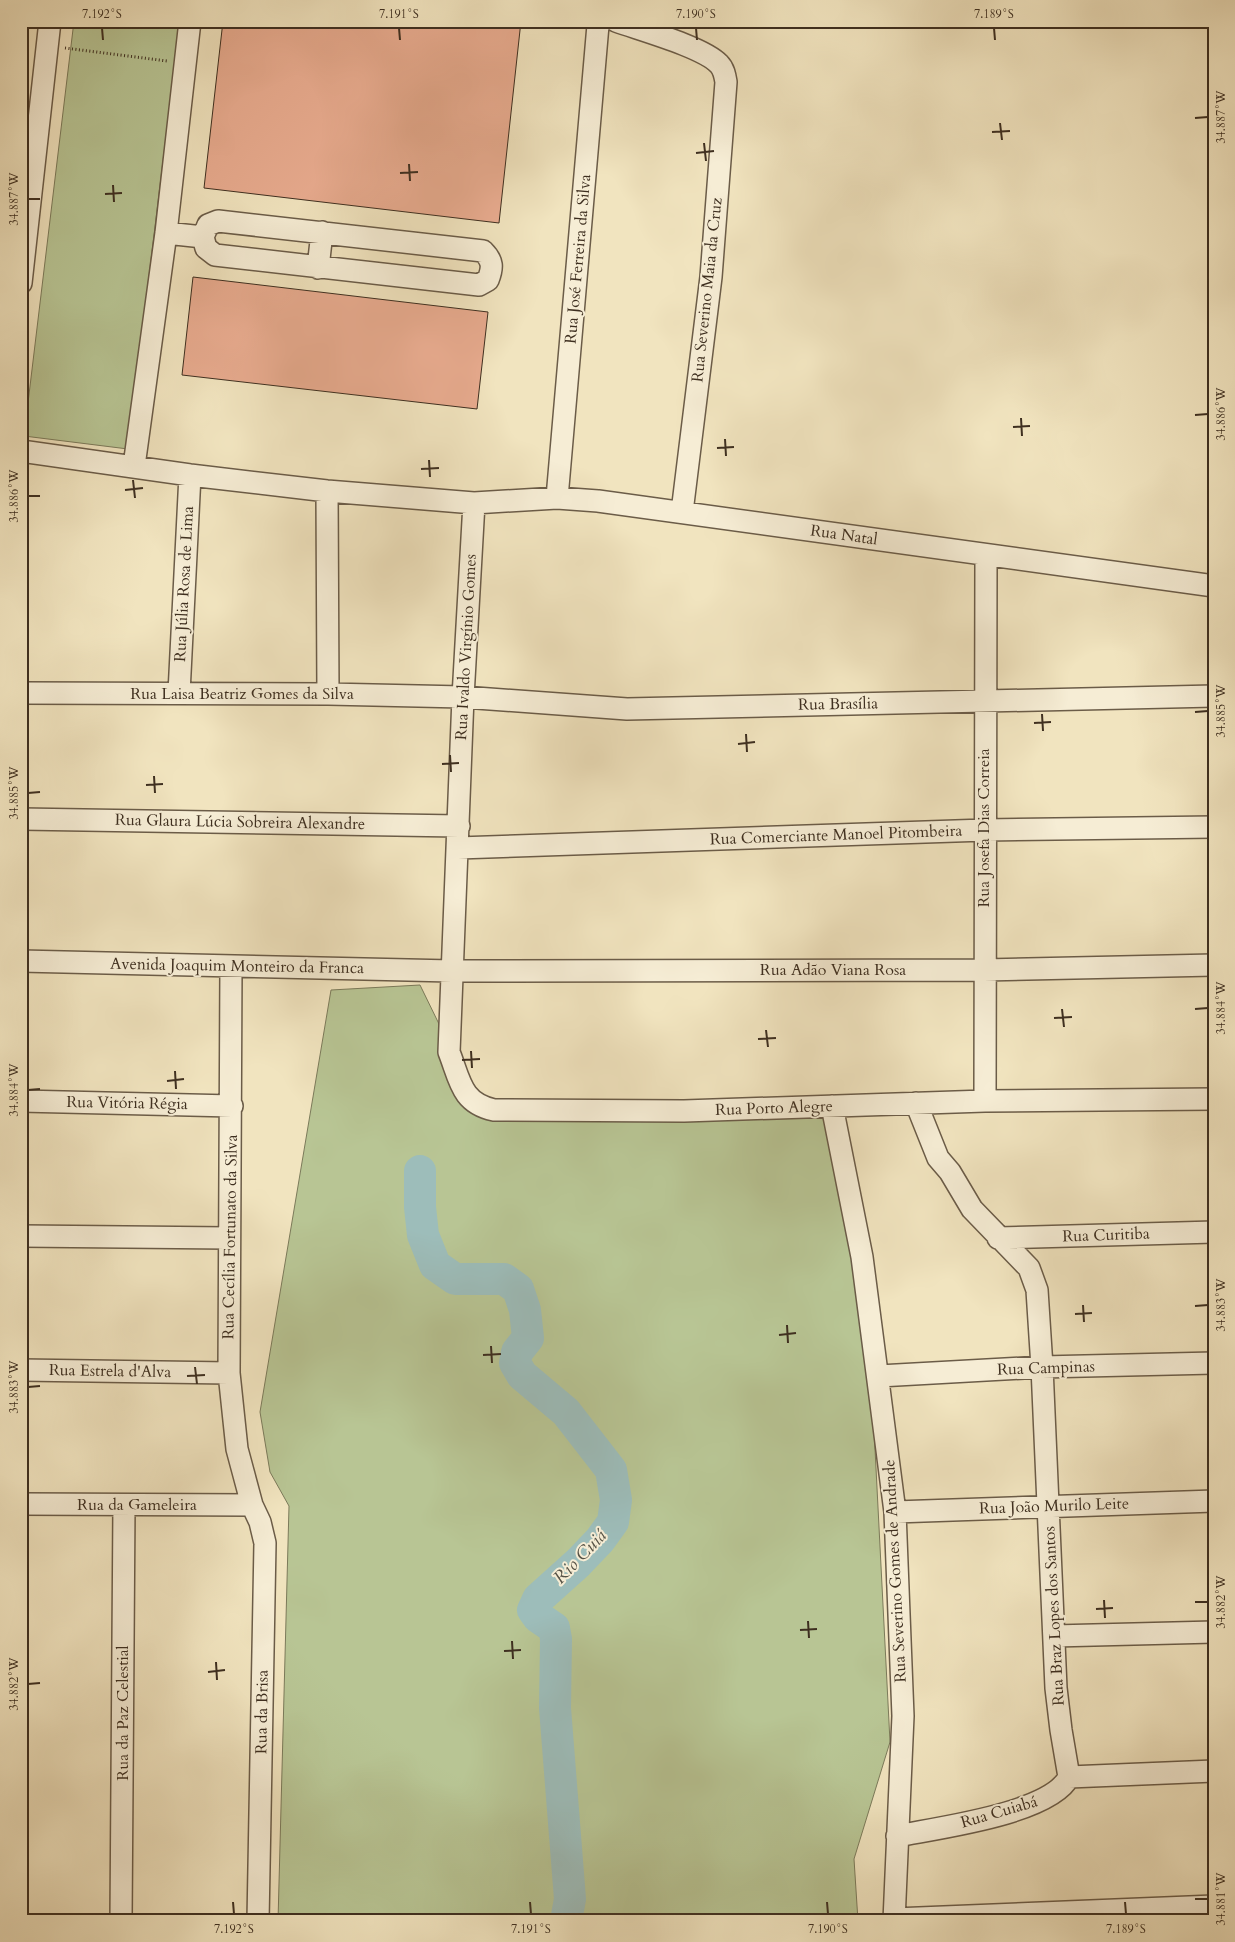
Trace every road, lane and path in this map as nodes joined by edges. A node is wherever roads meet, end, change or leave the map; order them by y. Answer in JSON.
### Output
{"nodes":[{"id":1,"x":50,"y":21,"type":"edge"},
{"id":2,"x":190,"y":21,"type":"edge"},
{"id":3,"x":602,"y":21,"type":"edge"},
{"id":4,"x":616,"y":21,"type":"edge"},
{"id":5,"x":47,"y":46,"type":"junction"},
{"id":6,"x":185,"y":63,"type":"junction"},
{"id":7,"x":25,"y":212,"type":"edge"},
{"id":8,"x":322,"y":232,"type":"junction"},
{"id":9,"x":166,"y":233,"type":"junction"},
{"id":10,"x":203,"y":237,"type":"junction"},
{"id":11,"x":318,"y":268,"type":"junction"},
{"id":12,"x":21,"y":283,"type":"edge"},
{"id":13,"x":21,"y":451,"type":"edge"},
{"id":14,"x":134,"y":466,"type":"junction"},
{"id":15,"x":190,"y":475,"type":"junction"},
{"id":16,"x":327,"y":491,"type":"junction"},
{"id":17,"x":556,"y":498,"type":"junction"},
{"id":18,"x":474,"y":503,"type":"junction"},
{"id":19,"x":682,"y":512,"type":"junction"},
{"id":20,"x":986,"y":555,"type":"junction"},
{"id":21,"x":1214,"y":586,"type":"edge"},
{"id":22,"x":21,"y":693,"type":"edge"},
{"id":23,"x":179,"y":693,"type":"junction"},
{"id":24,"x":328,"y":694,"type":"junction"},
{"id":25,"x":1214,"y":696,"type":"edge"},
{"id":26,"x":462,"y":697,"type":"junction"},
{"id":27,"x":984,"y":700,"type":"junction"},
{"id":28,"x":21,"y":819,"type":"edge"},
{"id":29,"x":459,"y":826,"type":"junction"},
{"id":30,"x":1214,"y":827,"type":"edge"},
{"id":31,"x":985,"y":830,"type":"junction"},
{"id":32,"x":458,"y":848,"type":"junction"},
{"id":33,"x":21,"y":961,"type":"edge"},
{"id":34,"x":1214,"y":965,"type":"edge"},
{"id":35,"x":231,"y":966,"type":"junction"},
{"id":36,"x":984,"y":970,"type":"junction"},
{"id":37,"x":452,"y":971,"type":"junction"},
{"id":38,"x":1214,"y":1099,"type":"edge"},
{"id":39,"x":21,"y":1101,"type":"edge"},
{"id":40,"x":985,"y":1101,"type":"junction"},
{"id":41,"x":916,"y":1103,"type":"junction"},
{"id":42,"x":232,"y":1106,"type":"junction"},
{"id":43,"x":832,"y":1106,"type":"junction"},
{"id":44,"x":1214,"y":1232,"type":"edge"},
{"id":45,"x":21,"y":1236,"type":"edge"},
{"id":46,"x":229,"y":1238,"type":"junction"},
{"id":47,"x":998,"y":1238,"type":"junction"},
{"id":48,"x":1214,"y":1363,"type":"edge"},
{"id":49,"x":1042,"y":1367,"type":"junction"},
{"id":50,"x":21,"y":1370,"type":"edge"},
{"id":51,"x":229,"y":1373,"type":"junction"},
{"id":52,"x":879,"y":1376,"type":"junction"},
{"id":53,"x":1214,"y":1501,"type":"edge"},
{"id":54,"x":21,"y":1504,"type":"edge"},
{"id":55,"x":124,"y":1505,"type":"junction"},
{"id":56,"x":252,"y":1505,"type":"junction"},
{"id":57,"x":1048,"y":1506,"type":"junction"},
{"id":58,"x":895,"y":1512,"type":"junction"},
{"id":59,"x":1214,"y":1632,"type":"edge"},
{"id":60,"x":1054,"y":1636,"type":"junction"},
{"id":61,"x":1214,"y":1771,"type":"edge"},
{"id":62,"x":1069,"y":1777,"type":"junction"},
{"id":63,"x":897,"y":1836,"type":"junction"},
{"id":64,"x":1214,"y":1906,"type":"edge"},
{"id":65,"x":894,"y":1920,"type":"edge"},
{"id":66,"x":121,"y":1921,"type":"edge"},
{"id":67,"x":258,"y":1921,"type":"edge"}],
"edges":[{"from":1,"to":5,"type":"street"},
{"from":2,"to":6,"type":"street"},
{"from":3,"to":17,"type":"street","name":"Rua José Ferreira da Silva"},
{"from":4,"to":19,"type":"street","name":"Rua Severino Maia da Cruz"},
{"from":5,"to":6,"type":"path"},
{"from":5,"to":7,"type":"street"},
{"from":6,"to":9,"type":"street"},
{"from":7,"to":12,"type":"street"},
{"from":8,"to":10,"type":"street"},
{"from":8,"to":11,"type":"street"},
{"from":8,"to":11,"type":"street"},
{"from":9,"to":10,"type":"street"},
{"from":9,"to":14,"type":"street"},
{"from":10,"to":11,"type":"street"},
{"from":13,"to":14,"type":"street","name":"Rua Natal"},
{"from":14,"to":15,"type":"street","name":"Rua Natal"},
{"from":15,"to":16,"type":"street","name":"Rua Natal"},
{"from":15,"to":23,"type":"street","name":"Rua Júlia Rosa de Lima"},
{"from":16,"to":18,"type":"street","name":"Rua Natal"},
{"from":16,"to":24,"type":"street"},
{"from":17,"to":18,"type":"street","name":"Rua Natal"},
{"from":17,"to":19,"type":"street","name":"Rua Natal"},
{"from":18,"to":26,"type":"street","name":"Rua Ivaldo Virgínio Gomes"},
{"from":19,"to":20,"type":"street","name":"Rua Natal"},
{"from":20,"to":21,"type":"street","name":"Rua Natal"},
{"from":20,"to":27,"type":"street","name":"Rua Josefa Dias Correia"},
{"from":22,"to":23,"type":"street","name":"Rua Laisa Beatriz Gomes da Silva"},
{"from":23,"to":24,"type":"street","name":"Rua Laisa Beatriz Gomes da Silva"},
{"from":24,"to":26,"type":"street","name":"Rua Laisa Beatriz Gomes da Silva"},
{"from":25,"to":27,"type":"street","name":"Rua Brasília"},
{"from":26,"to":27,"type":"street","name":"Rua Brasília"},
{"from":26,"to":29,"type":"street","name":"Rua Ivaldo Virgínio Gomes"},
{"from":27,"to":31,"type":"street","name":"Rua Josefa Dias Correia"},
{"from":28,"to":29,"type":"street","name":"Rua Glaura Lúcia Sobreira Alexandre"},
{"from":29,"to":32,"type":"street","name":"Rua Ivaldo Virgínio Gomes"},
{"from":30,"to":31,"type":"street","name":"Rua Comerciante Manoel Pitombeira"},
{"from":31,"to":32,"type":"street","name":"Rua Comerciante Manoel Pitombeira"},
{"from":31,"to":36,"type":"street","name":"Rua Josefa Dias Correia"},
{"from":32,"to":37,"type":"street","name":"Rua Ivaldo Virgínio Gomes"},
{"from":33,"to":35,"type":"street","name":"Avenida Joaquim Monteiro da Franca"},
{"from":34,"to":36,"type":"street","name":"Rua Adão Viana Rosa"},
{"from":35,"to":37,"type":"street","name":"Avenida Joaquim Monteiro da Franca"},
{"from":35,"to":42,"type":"street","name":"Rua Cecília Fortunato da Silva"},
{"from":36,"to":37,"type":"street","name":"Rua Adão Viana Rosa"},
{"from":36,"to":40,"type":"street","name":"Rua Josefa Dias Correia"},
{"from":37,"to":43,"type":"street","name":"Rua Porto Alegre"},
{"from":38,"to":40,"type":"street","name":"Rua Porto Alegre"},
{"from":39,"to":42,"type":"street","name":"Rua Vitória Régia"},
{"from":40,"to":41,"type":"street","name":"Rua Porto Alegre"},
{"from":41,"to":43,"type":"street","name":"Rua Porto Alegre"},
{"from":41,"to":47,"type":"street","name":"Rua Braz Lopes dos Santos"},
{"from":42,"to":46,"type":"street","name":"Rua Cecília Fortunato da Silva"},
{"from":43,"to":52,"type":"street","name":"Rua Severino Gomes de Andrade"},
{"from":44,"to":47,"type":"street","name":"Rua Curitiba"},
{"from":45,"to":46,"type":"street"},
{"from":46,"to":51,"type":"street","name":"Rua Cecília Fortunato da Silva"},
{"from":47,"to":49,"type":"street","name":"Rua Braz Lopes dos Santos"},
{"from":48,"to":49,"type":"street","name":"Rua Campinas"},
{"from":49,"to":52,"type":"street","name":"Rua Campinas"},
{"from":49,"to":57,"type":"street","name":"Rua Braz Lopes dos Santos"},
{"from":50,"to":51,"type":"street","name":"Rua Estrela d'Alva"},
{"from":51,"to":56,"type":"street","name":"Rua Cecília Fortunato da Silva"},
{"from":52,"to":58,"type":"street","name":"Rua Severino Gomes de Andrade"},
{"from":53,"to":57,"type":"street","name":"Rua João Murilo Leite"},
{"from":54,"to":55,"type":"street","name":"Rua da Gameleira"},
{"from":55,"to":56,"type":"street","name":"Rua da Gameleira"},
{"from":55,"to":66,"type":"street","name":"Rua da Paz Celestial"},
{"from":56,"to":67,"type":"street","name":"Rua da Brisa"},
{"from":57,"to":58,"type":"street","name":"Rua João Murilo Leite"},
{"from":57,"to":60,"type":"street","name":"Rua Braz Lopes dos Santos"},
{"from":58,"to":63,"type":"street","name":"Rua Severino Gomes de Andrade"},
{"from":59,"to":60,"type":"street"},
{"from":60,"to":62,"type":"street","name":"Rua Braz Lopes dos Santos"},
{"from":61,"to":62,"type":"street"},
{"from":62,"to":63,"type":"street","name":"Rua Cuiabá"},
{"from":63,"to":65,"type":"street","name":"Rua Severino Gomes de Andrade"},
{"from":64,"to":65,"type":"street"}]}
